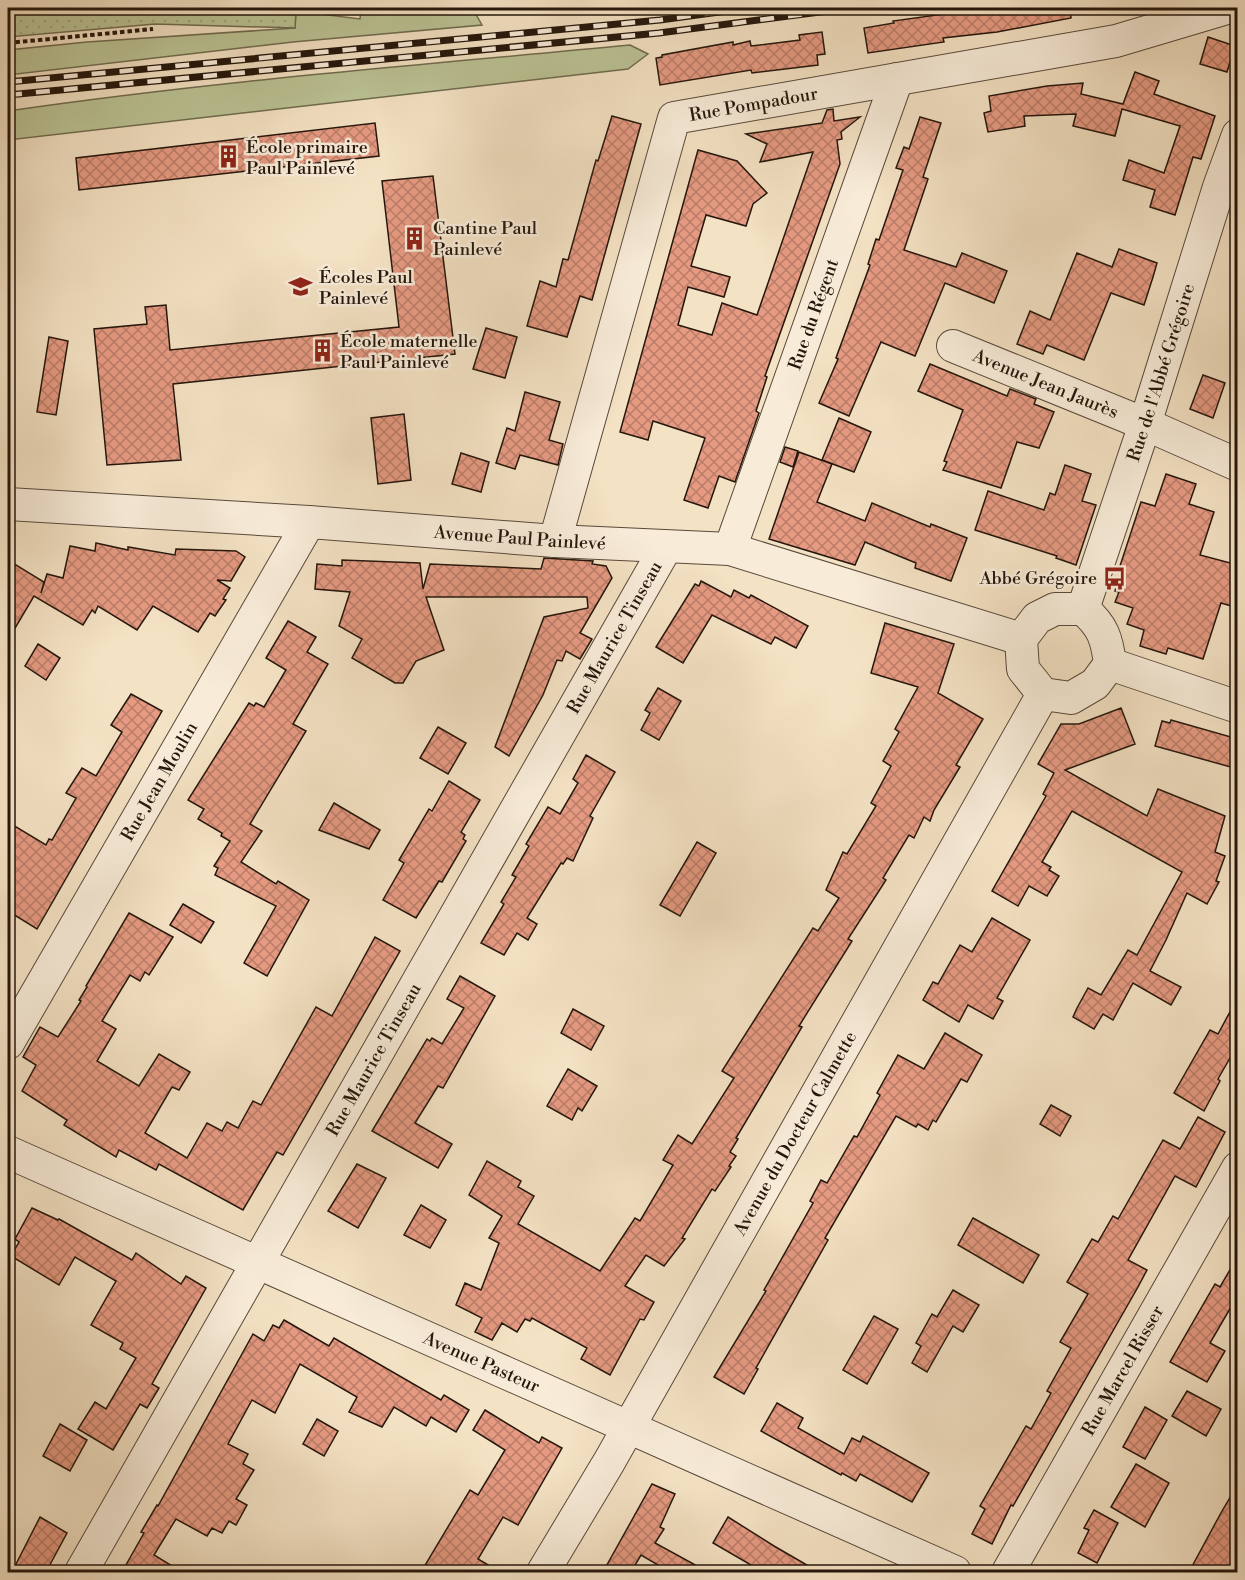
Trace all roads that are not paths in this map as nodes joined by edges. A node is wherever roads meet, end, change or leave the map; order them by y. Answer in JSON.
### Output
{"nodes":[{"id":1,"x":1227,"y":8,"type":"edge"},
{"id":2,"x":897,"y":79,"type":"junction"},
{"id":3,"x":1238,"y":135,"type":"edge"},
{"id":4,"x":953,"y":346,"type":"dead end"},
{"id":5,"x":1145,"y":424,"type":"junction"},
{"id":6,"x":1238,"y":465,"type":"edge"},
{"id":7,"x":8,"y":504,"type":"edge"},
{"id":8,"x":309,"y":522,"type":"junction"},
{"id":9,"x":555,"y":541,"type":"junction"},
{"id":10,"x":666,"y":548,"type":"junction"},
{"id":11,"x":730,"y":549,"type":"junction"},
{"id":12,"x":1083,"y":609,"type":"junction"},
{"id":13,"x":1021,"y":639,"type":"junction"},
{"id":14,"x":1110,"y":664,"type":"junction"},
{"id":15,"x":1043,"y":694,"type":"junction"},
{"id":16,"x":1238,"y":707,"type":"edge"},
{"id":17,"x":8,"y":1043,"type":"edge"},
{"id":18,"x":8,"y":1152,"type":"edge"},
{"id":19,"x":1238,"y":1168,"type":"edge"},
{"id":20,"x":256,"y":1264,"type":"junction"},
{"id":21,"x":629,"y":1426,"type":"junction"},
{"id":22,"x":81,"y":1572,"type":"edge"},
{"id":23,"x":543,"y":1572,"type":"edge"},
{"id":24,"x":955,"y":1572,"type":"edge"},
{"id":25,"x":1008,"y":1572,"type":"edge"}],
"edges":[{"from":1,"to":2,"type":"street","name":"Rue Pompadour"},
{"from":2,"to":9,"type":"street","name":"Rue Pompadour"},
{"from":2,"to":11,"type":"street","name":"Rue du Régent"},
{"from":3,"to":5,"type":"street","name":"Rue de l'Abbé Grégoire"},
{"from":4,"to":5,"type":"street","name":"Avenue Jean Jaurès"},
{"from":5,"to":6,"type":"street","name":"Avenue Jean Jaurès"},
{"from":5,"to":12,"type":"street","name":"Rue de l'Abbé Grégoire"},
{"from":7,"to":8,"type":"street","name":"Avenue Paul Painlevé"},
{"from":8,"to":9,"type":"street","name":"Avenue Paul Painlevé"},
{"from":8,"to":17,"type":"street","name":"Rue Jean Moulin"},
{"from":9,"to":10,"type":"street","name":"Avenue Paul Painlevé"},
{"from":10,"to":11,"type":"street","name":"Avenue Paul Painlevé"},
{"from":10,"to":20,"type":"street","name":"Rue Maurice Tinseau"},
{"from":11,"to":13,"type":"street","name":"Avenue Paul Painlevé"},
{"from":12,"to":13,"type":"street"},
{"from":12,"to":14,"type":"street"},
{"from":13,"to":15,"type":"street"},
{"from":14,"to":15,"type":"street"},
{"from":14,"to":16,"type":"street"},
{"from":15,"to":21,"type":"street","name":"Avenue du Docteur Calmette"},
{"from":18,"to":20,"type":"street","name":"Avenue Pasteur"},
{"from":19,"to":25,"type":"street","name":"Rue Marcel Risser"},
{"from":20,"to":21,"type":"street","name":"Avenue Pasteur"},
{"from":20,"to":22,"type":"street","name":"Rue Maurice Tinseau"},
{"from":21,"to":23,"type":"street","name":"Avenue du Docteur Calmette"},
{"from":21,"to":24,"type":"street","name":"Avenue Pasteur"}]}
